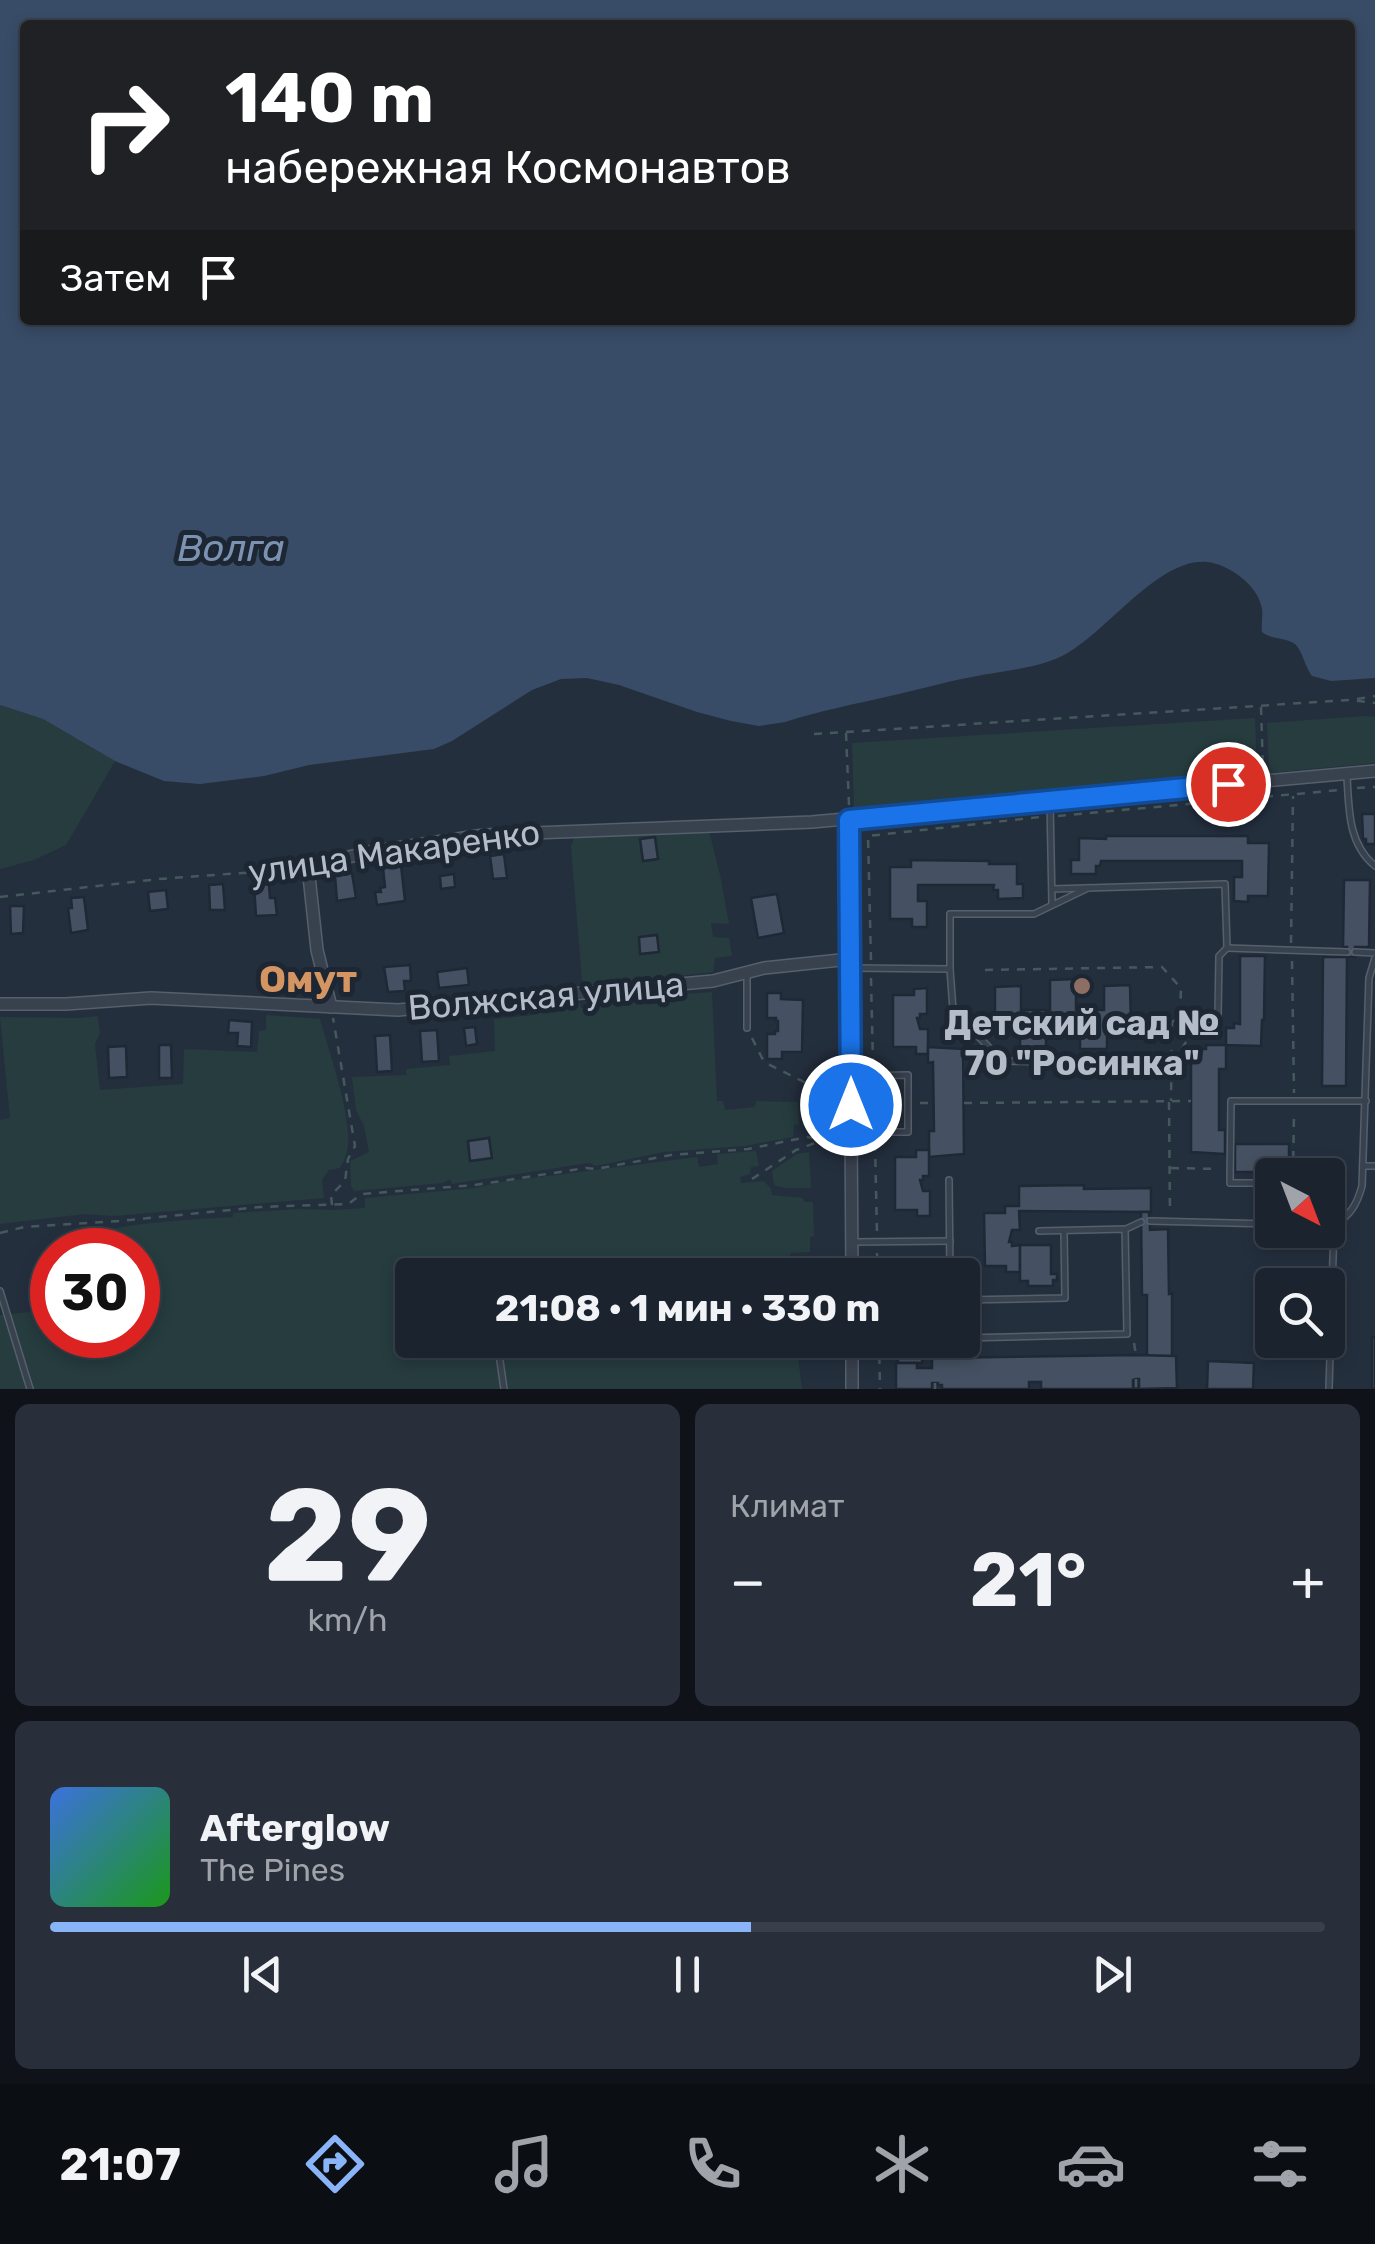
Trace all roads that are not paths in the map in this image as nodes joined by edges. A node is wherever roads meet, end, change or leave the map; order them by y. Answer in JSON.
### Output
{"nodes":[{"id":1,"x":1375,"y":771,"type":"edge"},
{"id":2,"x":1347,"y":774,"type":"junction"},
{"id":3,"x":1050,"y":802,"type":"junction"},
{"id":4,"x":849,"y":820,"type":"junction"},
{"id":5,"x":1375,"y":866,"type":"edge"},
{"id":6,"x":1088,"y":888,"type":"junction"},
{"id":7,"x":1052,"y":889,"type":"junction"},
{"id":8,"x":1052,"y":905,"type":"junction"},
{"id":9,"x":1226,"y":948,"type":"junction"},
{"id":10,"x":1347,"y":952,"type":"dead end"},
{"id":11,"x":1356,"y":952,"type":"dead end"},
{"id":12,"x":1375,"y":956,"type":"edge"},
{"id":13,"x":850,"y":964,"type":"junction"},
{"id":14,"x":950,"y":969,"type":"junction"},
{"id":15,"x":747,"y":972,"type":"junction"},
{"id":16,"x":0,"y":1004,"type":"edge"},
{"id":17,"x":331,"y":1006,"type":"junction"},
{"id":18,"x":1218,"y":1015,"type":"road end"},
{"id":19,"x":747,"y":1028,"type":"road end"},
{"id":20,"x":1053,"y":1062,"type":"dead end"},
{"id":21,"x":851,"y":1076,"type":"junction"},
{"id":22,"x":1366,"y":1101,"type":"junction"},
{"id":23,"x":851,"y":1132,"type":"junction"},
{"id":24,"x":1363,"y":1166,"type":"junction"},
{"id":25,"x":1375,"y":1166,"type":"edge"},
{"id":26,"x":950,"y":1180,"type":"dead end"},
{"id":27,"x":1255,"y":1183,"type":"edge"},
{"id":28,"x":1345,"y":1218,"type":"edge"},
{"id":29,"x":1141,"y":1222,"type":"dead end"},
{"id":30,"x":1150,"y":1222,"type":"dead end"},
{"id":31,"x":1255,"y":1224,"type":"edge"},
{"id":32,"x":1125,"y":1229,"type":"junction"},
{"id":33,"x":1038,"y":1231,"type":"dead end"},
{"id":34,"x":1064,"y":1231,"type":"junction"},
{"id":35,"x":950,"y":1240,"type":"junction"},
{"id":36,"x":851,"y":1242,"type":"junction"},
{"id":37,"x":1331,"y":1248,"type":"edge"},
{"id":38,"x":851,"y":1258,"type":"edge"},
{"id":39,"x":950,"y":1258,"type":"edge"},
{"id":40,"x":0,"y":1291,"type":"edge"},
{"id":41,"x":980,"y":1300,"type":"edge"},
{"id":42,"x":980,"y":1338,"type":"edge"},
{"id":43,"x":500,"y":1358,"type":"edge"},
{"id":44,"x":852,"y":1358,"type":"edge"},
{"id":45,"x":30,"y":1389,"type":"edge"},
{"id":46,"x":504,"y":1389,"type":"edge"},
{"id":47,"x":852,"y":1389,"type":"edge"},
{"id":48,"x":1330,"y":1389,"type":"edge"}],
"edges":[{"from":1,"to":2,"type":"street","name":"улица Макаренко"},
{"from":2,"to":3,"type":"street","name":"улица Макаренко"},
{"from":2,"to":5,"type":"lane"},
{"from":3,"to":4,"type":"street","name":"улица Макаренко"},
{"from":3,"to":7,"type":"lane"},
{"from":4,"to":13,"type":"street"},
{"from":4,"to":17,"type":"street","name":"улица Макаренко"},
{"from":6,"to":7,"type":"lane"},
{"from":6,"to":8,"type":"lane"},
{"from":6,"to":9,"type":"lane"},
{"from":7,"to":8,"type":"lane"},
{"from":8,"to":14,"type":"lane"},
{"from":9,"to":10,"type":"lane"},
{"from":9,"to":18,"type":"lane"},
{"from":11,"to":12,"type":"lane"},
{"from":12,"to":22,"type":"lane"},
{"from":13,"to":14,"type":"lane"},
{"from":13,"to":15,"type":"street","name":"Волжская улица"},
{"from":13,"to":21,"type":"street"},
{"from":14,"to":20,"type":"lane"},
{"from":15,"to":17,"type":"street","name":"Волжская улица"},
{"from":15,"to":19,"type":"lane"},
{"from":16,"to":17,"type":"street","name":"Волжская улица"},
{"from":21,"to":23,"type":"street"},
{"from":21,"to":23,"type":"lane"},
{"from":22,"to":24,"type":"lane"},
{"from":22,"to":27,"type":"lane"},
{"from":23,"to":36,"type":"street"},
{"from":24,"to":25,"type":"lane"},
{"from":24,"to":28,"type":"lane"},
{"from":26,"to":35,"type":"lane"},
{"from":29,"to":32,"type":"lane"},
{"from":30,"to":31,"type":"lane"},
{"from":32,"to":34,"type":"lane"},
{"from":32,"to":42,"type":"lane"},
{"from":33,"to":34,"type":"lane"},
{"from":34,"to":41,"type":"lane"},
{"from":35,"to":36,"type":"lane"},
{"from":35,"to":39,"type":"lane"},
{"from":36,"to":38,"type":"street"},
{"from":37,"to":48,"type":"lane"},
{"from":40,"to":45,"type":"lane"},
{"from":43,"to":46,"type":"lane"},
{"from":44,"to":47,"type":"street"}]}
